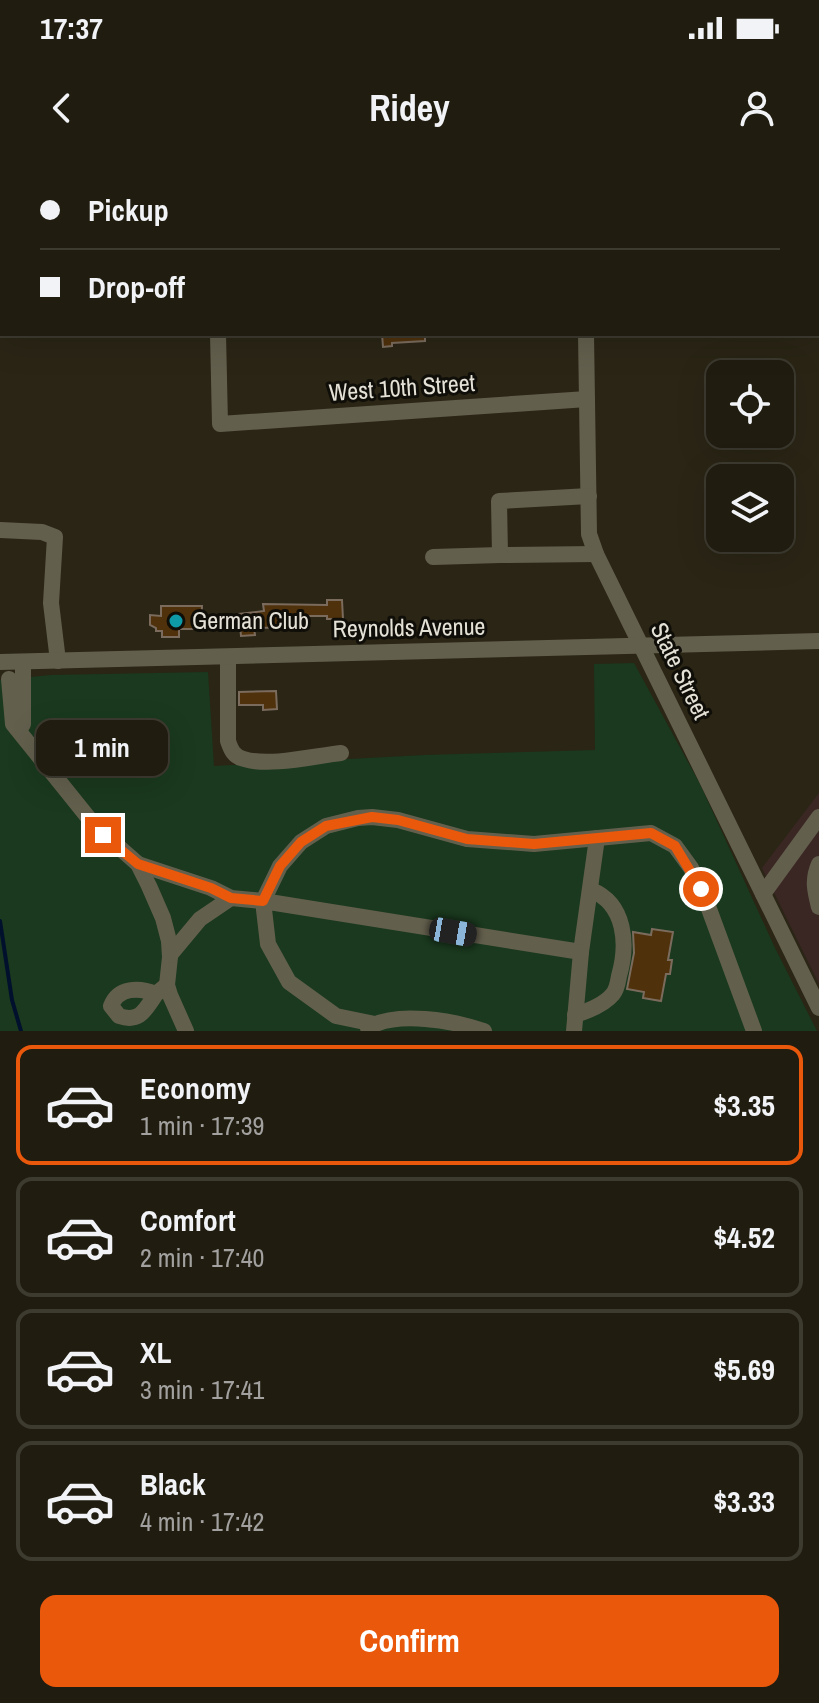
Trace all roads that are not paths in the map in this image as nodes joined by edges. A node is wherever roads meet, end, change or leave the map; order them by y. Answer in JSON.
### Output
{"nodes":[{"id":1,"x":218,"y":336,"type":"edge"},
{"id":2,"x":586,"y":336,"type":"edge"},
{"id":3,"x":587,"y":399,"type":"junction"},
{"id":4,"x":589,"y":496,"type":"junction"},
{"id":5,"x":0,"y":530,"type":"edge"},
{"id":6,"x":596,"y":554,"type":"junction"},
{"id":7,"x":500,"y":555,"type":"junction"},
{"id":8,"x":433,"y":557,"type":"dead end"},
{"id":9,"x":819,"y":641,"type":"edge"},
{"id":10,"x":642,"y":646,"type":"junction"},
{"id":11,"x":228,"y":657,"type":"junction"},
{"id":12,"x":58,"y":661,"type":"junction"},
{"id":13,"x":0,"y":662,"type":"edge"},
{"id":14,"x":23,"y":662,"type":"junction"},
{"id":15,"x":9,"y":679,"type":"dead end"},
{"id":16,"x":19,"y":730,"type":"junction"},
{"id":17,"x":341,"y":753,"type":"dead end"},
{"id":18,"x":819,"y":817,"type":"edge"},
{"id":19,"x":597,"y":838,"type":"junction"},
{"id":20,"x":138,"y":864,"type":"junction"},
{"id":21,"x":819,"y":864,"type":"edge"},
{"id":22,"x":591,"y":890,"type":"junction"},
{"id":23,"x":817,"y":890,"type":"edge"},
{"id":24,"x":763,"y":894,"type":"junction"},
{"id":25,"x":231,"y":898,"type":"junction"},
{"id":26,"x":263,"y":901,"type":"junction"},
{"id":27,"x":819,"y":907,"type":"edge"},
{"id":28,"x":581,"y":952,"type":"junction"},
{"id":29,"x":170,"y":955,"type":"junction"},
{"id":30,"x":819,"y":1008,"type":"edge"},
{"id":31,"x":329,"y":1013,"type":"junction"},
{"id":32,"x":574,"y":1023,"type":"edge"},
{"id":33,"x":370,"y":1027,"type":"edge"},
{"id":34,"x":186,"y":1031,"type":"edge"},
{"id":35,"x":331,"y":1031,"type":"edge"},
{"id":36,"x":484,"y":1031,"type":"edge"},
{"id":37,"x":754,"y":1031,"type":"edge"}],
"edges":[{"from":1,"to":3,"type":"street","name":"West 10th Street"},
{"from":2,"to":3,"type":"street","name":"State Street"},
{"from":3,"to":4,"type":"street","name":"State Street"},
{"from":4,"to":6,"type":"street","name":"State Street"},
{"from":4,"to":7,"type":"street"},
{"from":5,"to":12,"type":"street"},
{"from":6,"to":7,"type":"street"},
{"from":6,"to":10,"type":"street","name":"State Street"},
{"from":7,"to":8,"type":"street"},
{"from":9,"to":10,"type":"street","name":"Reynolds Avenue"},
{"from":10,"to":11,"type":"street","name":"Reynolds Avenue"},
{"from":10,"to":24,"type":"street","name":"State Street"},
{"from":11,"to":12,"type":"street","name":"Reynolds Avenue"},
{"from":11,"to":17,"type":"street"},
{"from":12,"to":14,"type":"street","name":"Reynolds Avenue"},
{"from":13,"to":14,"type":"street","name":"Reynolds Avenue"},
{"from":14,"to":16,"type":"street"},
{"from":15,"to":16,"type":"street"},
{"from":16,"to":20,"type":"street"},
{"from":18,"to":24,"type":"street"},
{"from":19,"to":22,"type":"street"},
{"from":19,"to":26,"type":"street"},
{"from":19,"to":37,"type":"street"},
{"from":20,"to":25,"type":"street"},
{"from":20,"to":29,"type":"street"},
{"from":21,"to":23,"type":"street"},
{"from":22,"to":28,"type":"street"},
{"from":22,"to":32,"type":"street"},
{"from":23,"to":27,"type":"street"},
{"from":24,"to":30,"type":"street","name":"State Street"},
{"from":25,"to":26,"type":"street"},
{"from":25,"to":29,"type":"street"},
{"from":26,"to":28,"type":"street"},
{"from":26,"to":31,"type":"street"},
{"from":28,"to":32,"type":"street"},
{"from":29,"to":34,"type":"street"},
{"from":31,"to":33,"type":"street"},
{"from":31,"to":35,"type":"street"},
{"from":33,"to":36,"type":"street"}]}
